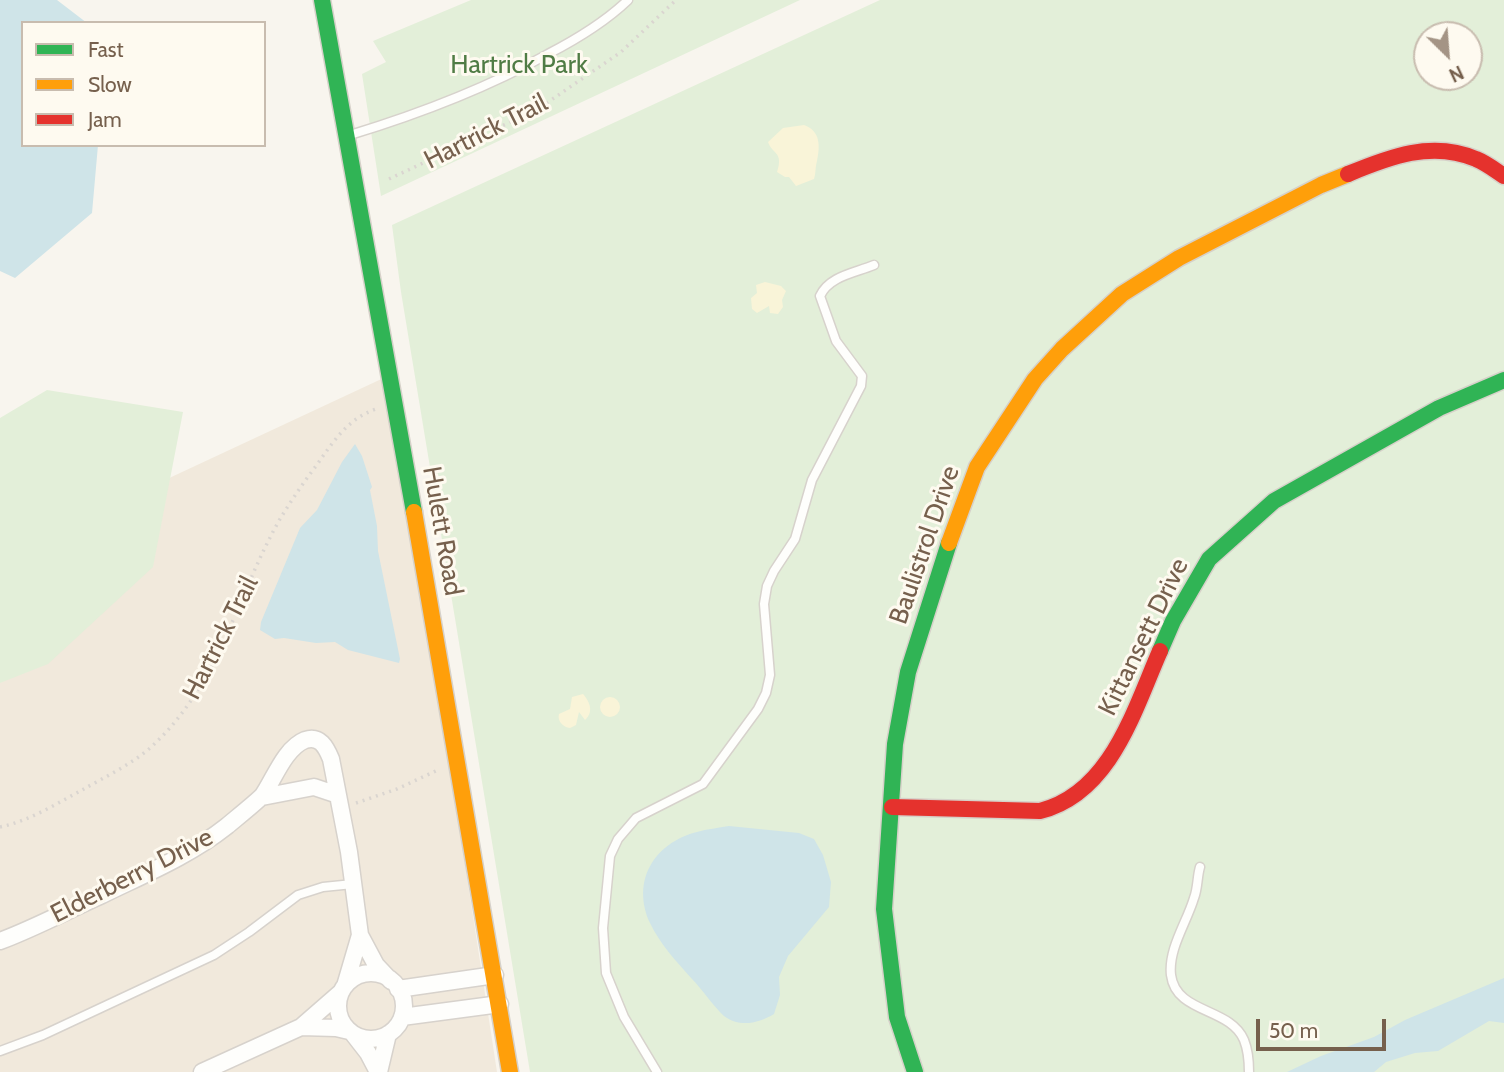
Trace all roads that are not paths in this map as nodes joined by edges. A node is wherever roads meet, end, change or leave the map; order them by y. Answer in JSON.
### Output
{"nodes":[{"id":1,"x":322,"y":0,"type":"edge"},
{"id":2,"x":628,"y":0,"type":"edge"},
{"id":3,"x":347,"y":136,"type":"junction"},
{"id":4,"x":1504,"y":176,"type":"edge"},
{"id":5,"x":874,"y":265,"type":"dead end"},
{"id":6,"x":1504,"y":380,"type":"edge"},
{"id":7,"x":262,"y":797,"type":"junction"},
{"id":8,"x":339,"y":801,"type":"junction"},
{"id":9,"x":892,"y":807,"type":"junction"},
{"id":10,"x":1200,"y":867,"type":"dead end"},
{"id":11,"x":353,"y":884,"type":"junction"},
{"id":12,"x":360,"y":935,"type":"junction"},
{"id":13,"x":0,"y":941,"type":"edge"},
{"id":14,"x":495,"y":975,"type":"junction"},
{"id":15,"x":395,"y":985,"type":"junction"},
{"id":16,"x":342,"y":991,"type":"junction"},
{"id":17,"x":500,"y":1004,"type":"junction"},
{"id":18,"x":402,"y":1017,"type":"junction"},
{"id":19,"x":301,"y":1027,"type":"junction"},
{"id":20,"x":351,"y":1032,"type":"junction"},
{"id":21,"x":388,"y":1034,"type":"junction"},
{"id":22,"x":0,"y":1051,"type":"edge"},
{"id":23,"x":202,"y":1072,"type":"edge"},
{"id":24,"x":378,"y":1072,"type":"edge"},
{"id":25,"x":510,"y":1072,"type":"edge"},
{"id":26,"x":657,"y":1072,"type":"edge"},
{"id":27,"x":915,"y":1072,"type":"edge"},
{"id":28,"x":1249,"y":1072,"type":"edge"}],
"edges":[{"from":1,"to":3,"type":"street","name":"Hulett Road"},
{"from":2,"to":3,"type":"lane"},
{"from":3,"to":14,"type":"street","name":"Hulett Road"},
{"from":4,"to":9,"type":"street","name":"Baulistrol Drive"},
{"from":5,"to":26,"type":"lane"},
{"from":6,"to":9,"type":"street","name":"Kittansett Drive"},
{"from":7,"to":8,"type":"street"},
{"from":7,"to":8,"type":"street","name":"Elderberry Drive"},
{"from":7,"to":13,"type":"street","name":"Elderberry Drive"},
{"from":8,"to":11,"type":"street","name":"Elderberry Drive"},
{"from":9,"to":27,"type":"street","name":"Baulistrol Drive"},
{"from":10,"to":28,"type":"lane"},
{"from":11,"to":12,"type":"street","name":"Elderberry Drive"},
{"from":11,"to":22,"type":"lane"},
{"from":12,"to":15,"type":"street","name":"Elderberry Drive"},
{"from":12,"to":16,"type":"street","name":"Elderberry Drive"},
{"from":14,"to":15,"type":"street"},
{"from":14,"to":17,"type":"street","name":"Hulett Road"},
{"from":15,"to":16,"type":"street"},
{"from":15,"to":18,"type":"street"},
{"from":16,"to":19,"type":"street"},
{"from":16,"to":20,"type":"street"},
{"from":17,"to":18,"type":"street"},
{"from":17,"to":25,"type":"street","name":"Hulett Road"},
{"from":18,"to":21,"type":"street"},
{"from":19,"to":20,"type":"street"},
{"from":19,"to":23,"type":"street"},
{"from":20,"to":21,"type":"street"},
{"from":20,"to":24,"type":"street"},
{"from":21,"to":24,"type":"street"}]}
